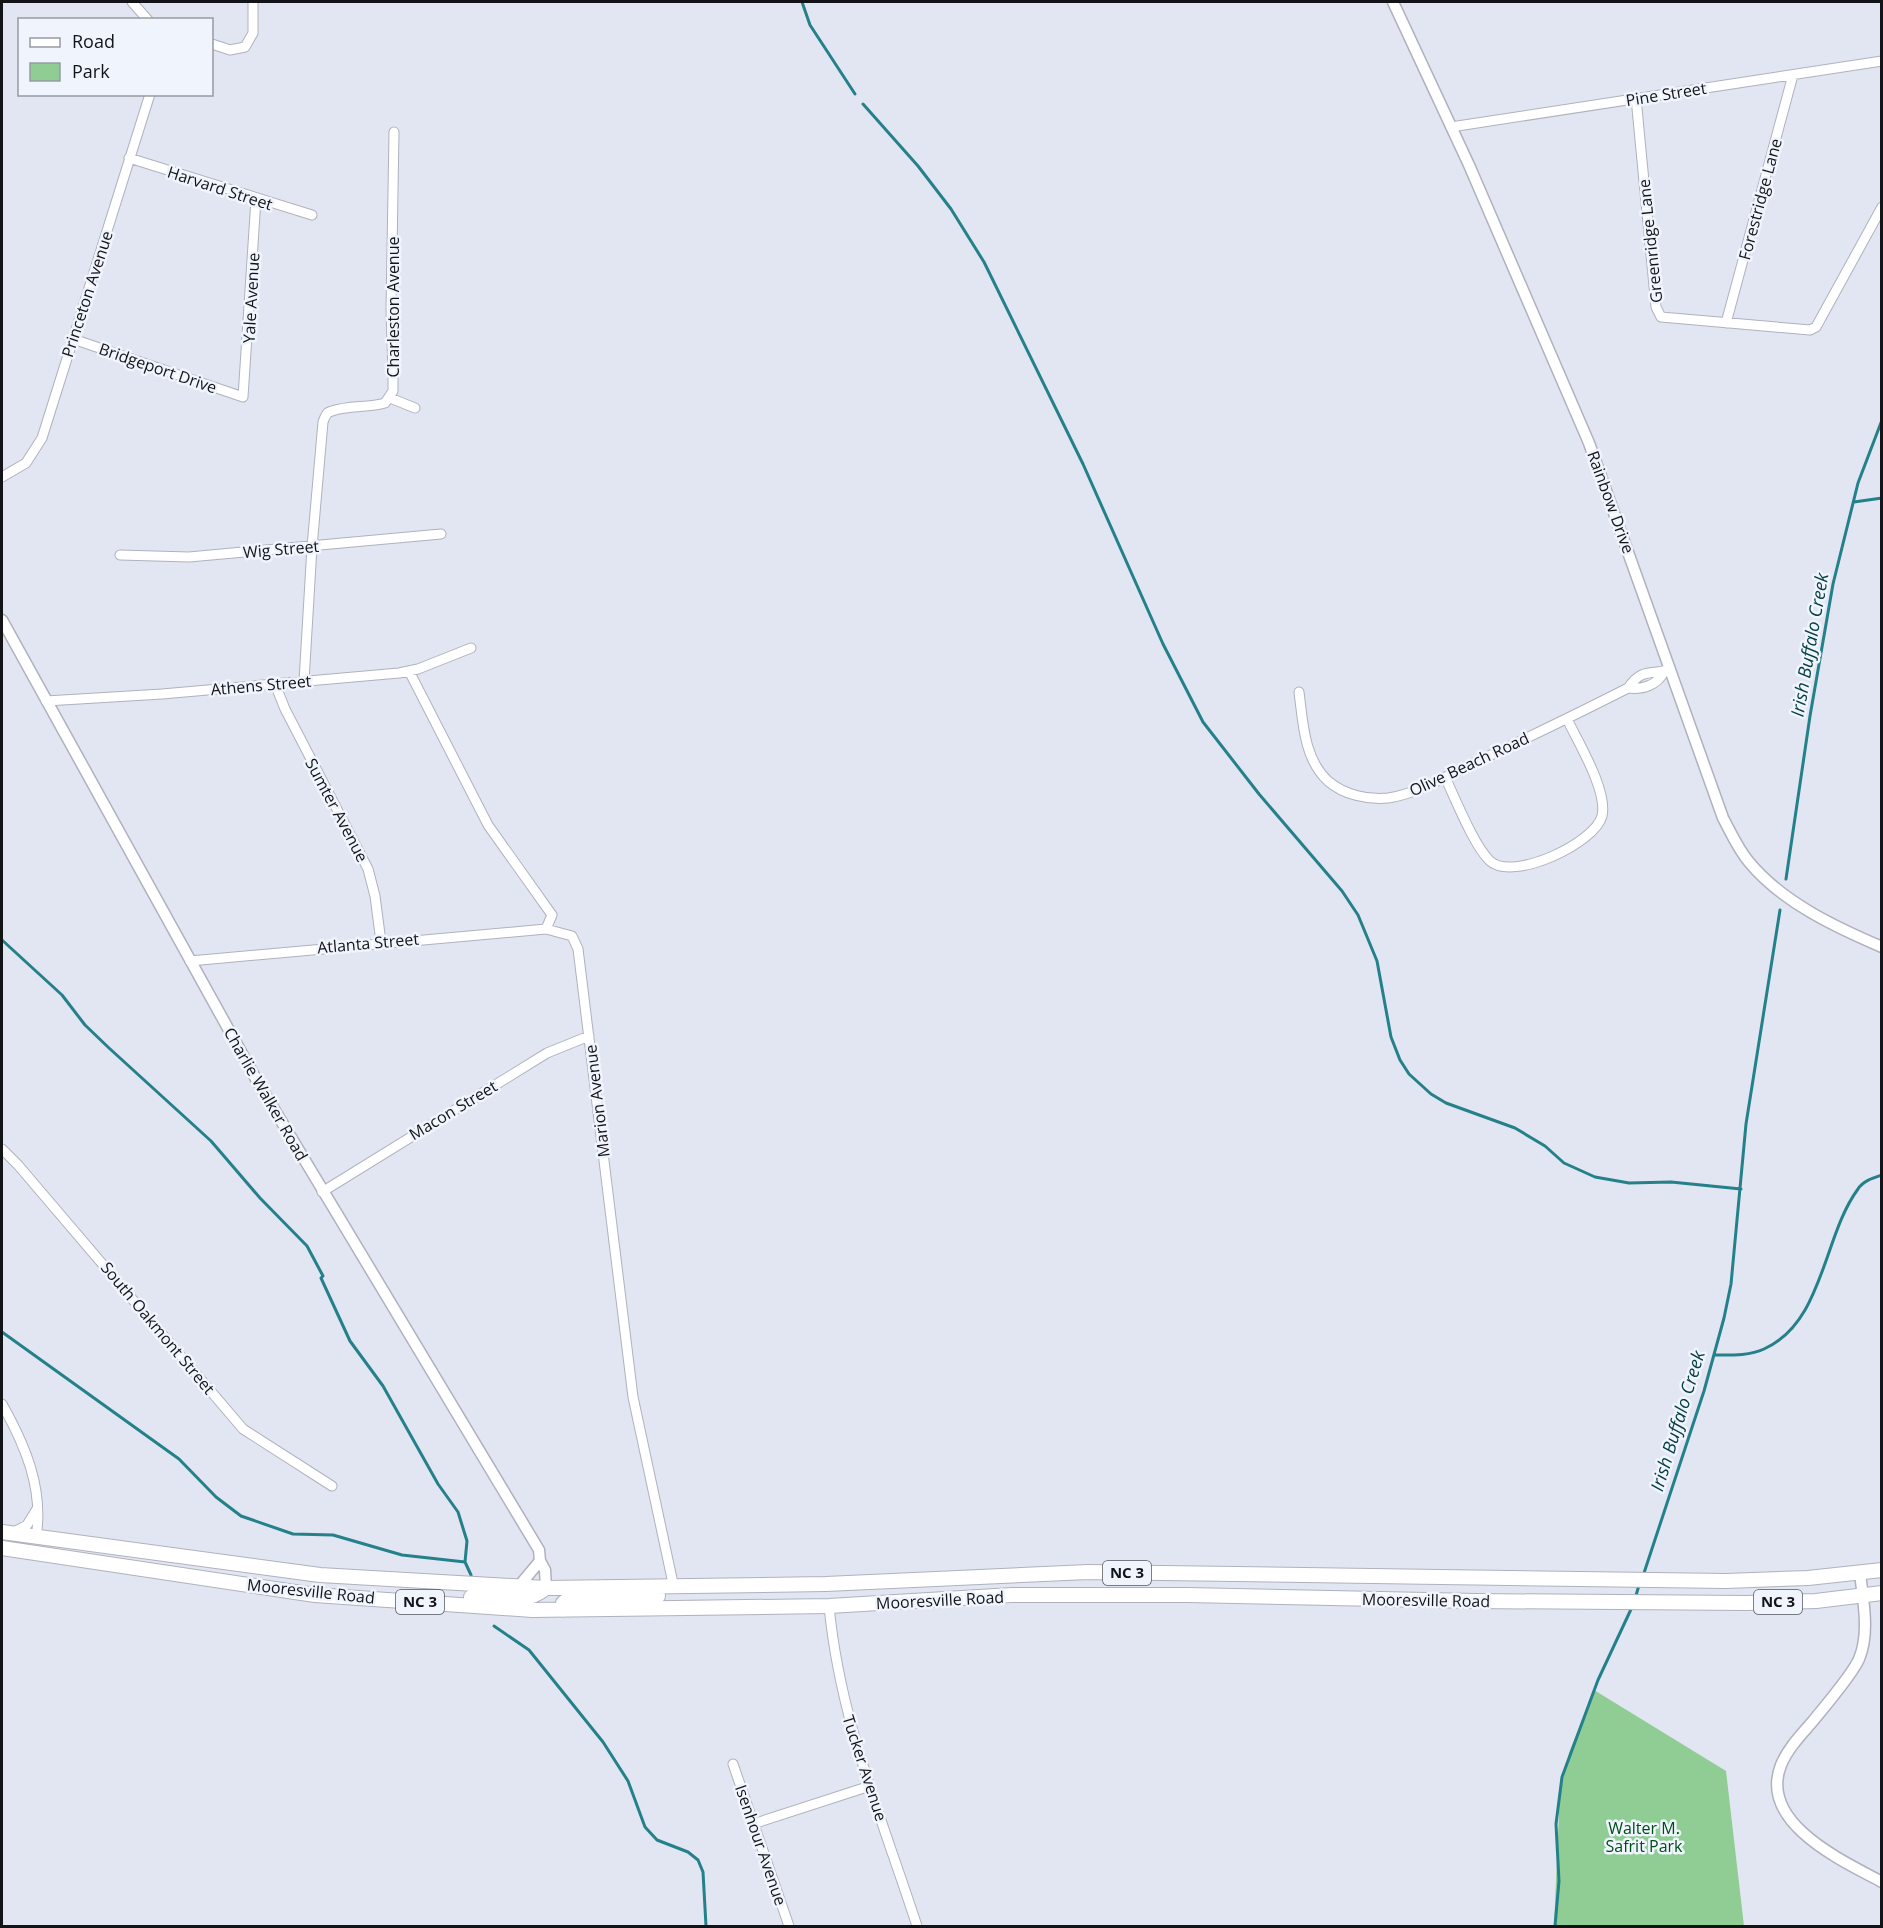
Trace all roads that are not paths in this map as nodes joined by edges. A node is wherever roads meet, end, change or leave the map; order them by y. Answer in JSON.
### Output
{"nodes":[{"id":1,"x":132,"y":2,"type":"edge"},
{"id":2,"x":253,"y":2,"type":"edge"},
{"id":3,"x":1393,"y":2,"type":"edge"},
{"id":4,"x":146,"y":18,"type":"edge"},
{"id":5,"x":213,"y":44,"type":"edge"},
{"id":6,"x":1881,"y":61,"type":"edge"},
{"id":7,"x":1793,"y":75,"type":"junction"},
{"id":8,"x":149,"y":96,"type":"edge"},
{"id":9,"x":1636,"y":98,"type":"junction"},
{"id":10,"x":1451,"y":126,"type":"junction"},
{"id":11,"x":394,"y":132,"type":"dead end"},
{"id":12,"x":129,"y":158,"type":"junction"},
{"id":13,"x":256,"y":199,"type":"junction"},
{"id":14,"x":1881,"y":207,"type":"edge"},
{"id":15,"x":312,"y":215,"type":"dead end"},
{"id":16,"x":1726,"y":324,"type":"junction"},
{"id":17,"x":73,"y":339,"type":"junction"},
{"id":18,"x":243,"y":397,"type":"joint"},
{"id":19,"x":390,"y":398,"type":"junction"},
{"id":20,"x":415,"y":408,"type":"dead end"},
{"id":21,"x":2,"y":477,"type":"edge"},
{"id":22,"x":441,"y":534,"type":"dead end"},
{"id":23,"x":312,"y":547,"type":"junction"},
{"id":24,"x":120,"y":555,"type":"dead end"},
{"id":25,"x":2,"y":620,"type":"edge"},
{"id":26,"x":471,"y":648,"type":"dead end"},
{"id":27,"x":1667,"y":670,"type":"junction"},
{"id":28,"x":409,"y":671,"type":"junction"},
{"id":29,"x":304,"y":681,"type":"junction"},
{"id":30,"x":275,"y":684,"type":"junction"},
{"id":31,"x":1299,"y":692,"type":"dead end"},
{"id":32,"x":46,"y":701,"type":"junction"},
{"id":33,"x":1567,"y":719,"type":"junction"},
{"id":34,"x":1445,"y":777,"type":"junction"},
{"id":35,"x":546,"y":929,"type":"junction"},
{"id":36,"x":381,"y":942,"type":"junction"},
{"id":37,"x":1881,"y":947,"type":"edge"},
{"id":38,"x":190,"y":961,"type":"junction"},
{"id":39,"x":589,"y":1036,"type":"junction"},
{"id":40,"x":2,"y":1149,"type":"edge"},
{"id":41,"x":322,"y":1192,"type":"junction"},
{"id":42,"x":2,"y":1404,"type":"edge"},
{"id":43,"x":332,"y":1486,"type":"dead end"},
{"id":44,"x":37,"y":1509,"type":"junction"},
{"id":45,"x":4,"y":1535,"type":"edge"},
{"id":46,"x":36,"y":1537,"type":"junction"},
{"id":47,"x":2,"y":1548,"type":"edge"},
{"id":48,"x":142,"y":1551,"type":"junction"},
{"id":49,"x":59,"y":1556,"type":"junction"},
{"id":50,"x":540,"y":1561,"type":"junction"},
{"id":51,"x":1881,"y":1570,"type":"edge"},
{"id":52,"x":1160,"y":1573,"type":"junction"},
{"id":53,"x":1860,"y":1573,"type":"junction"},
{"id":54,"x":519,"y":1586,"type":"junction"},
{"id":55,"x":698,"y":1587,"type":"junction"},
{"id":56,"x":546,"y":1588,"type":"junction"},
{"id":57,"x":674,"y":1588,"type":"junction"},
{"id":58,"x":1881,"y":1593,"type":"edge"},
{"id":59,"x":1159,"y":1595,"type":"junction"},
{"id":60,"x":1862,"y":1596,"type":"junction"},
{"id":61,"x":415,"y":1602,"type":"junction"},
{"id":62,"x":829,"y":1606,"type":"junction"},
{"id":63,"x":562,"y":1610,"type":"junction"},
{"id":64,"x":733,"y":1764,"type":"dead end"},
{"id":65,"x":870,"y":1786,"type":"junction"},
{"id":66,"x":753,"y":1824,"type":"junction"},
{"id":67,"x":1881,"y":1882,"type":"edge"},
{"id":68,"x":789,"y":1926,"type":"edge"},
{"id":69,"x":917,"y":1926,"type":"edge"}],
"edges":[{"from":1,"to":4,"type":"street"},
{"from":2,"to":5,"type":"street"},
{"from":3,"to":10,"type":"street","name":"Rainbow Drive"},
{"from":6,"to":7,"type":"street","name":"Pine Street"},
{"from":7,"to":9,"type":"street","name":"Pine Street"},
{"from":7,"to":16,"type":"street","name":"Forestridge Lane"},
{"from":8,"to":12,"type":"street","name":"Princeton Avenue"},
{"from":9,"to":10,"type":"street","name":"Pine Street"},
{"from":9,"to":16,"type":"street","name":"Greenridge Lane"},
{"from":10,"to":27,"type":"street","name":"Rainbow Drive"},
{"from":11,"to":19,"type":"street","name":"Charleston Avenue"},
{"from":12,"to":13,"type":"street","name":"Harvard Street"},
{"from":12,"to":17,"type":"street","name":"Princeton Avenue"},
{"from":13,"to":15,"type":"street","name":"Harvard Street"},
{"from":13,"to":18,"type":"street","name":"Yale Avenue"},
{"from":14,"to":16,"type":"street","name":"Greenridge Lane"},
{"from":17,"to":18,"type":"street","name":"Bridgeport Drive"},
{"from":17,"to":21,"type":"street","name":"Princeton Avenue"},
{"from":19,"to":20,"type":"street"},
{"from":19,"to":23,"type":"street","name":"Charleston Avenue"},
{"from":22,"to":23,"type":"street","name":"Wig Street"},
{"from":23,"to":24,"type":"street","name":"Wig Street"},
{"from":23,"to":29,"type":"street","name":"Charleston Avenue"},
{"from":25,"to":32,"type":"street","name":"Charlie Walker Road"},
{"from":26,"to":28,"type":"street","name":"Athens Street"},
{"from":27,"to":33,"type":"street","name":"Olive Beach Road"},
{"from":27,"to":37,"type":"street","name":"Rainbow Drive"},
{"from":28,"to":29,"type":"street","name":"Athens Street"},
{"from":28,"to":35,"type":"street"},
{"from":29,"to":30,"type":"street","name":"Athens Street"},
{"from":30,"to":32,"type":"street","name":"Athens Street"},
{"from":30,"to":36,"type":"street","name":"Sumter Avenue"},
{"from":31,"to":34,"type":"street","name":"Olive Beach Road"},
{"from":32,"to":38,"type":"street","name":"Charlie Walker Road"},
{"from":33,"to":34,"type":"street","name":"Olive Beach Road"},
{"from":33,"to":34,"type":"street"},
{"from":35,"to":36,"type":"street","name":"Atlanta Street"},
{"from":35,"to":39,"type":"street","name":"Marion Avenue"},
{"from":36,"to":38,"type":"street","name":"Atlanta Street"},
{"from":38,"to":41,"type":"street","name":"Charlie Walker Road"},
{"from":39,"to":41,"type":"street","name":"Macon Street"},
{"from":39,"to":57,"type":"street","name":"Marion Avenue"},
{"from":40,"to":43,"type":"street","name":"South Oakmont Street"},
{"from":41,"to":50,"type":"street","name":"Charlie Walker Road"},
{"from":42,"to":44,"type":"street"},
{"from":44,"to":45,"type":"street"},
{"from":44,"to":46,"type":"street"},
{"from":45,"to":46,"type":"main road","name":"Mooresville Road"},
{"from":46,"to":48,"type":"main road","name":"Mooresville Road","number":"NC 3"},
{"from":47,"to":49,"type":"main road","name":"Mooresville Road","number":"NC 3"},
{"from":48,"to":49,"type":"main road"},
{"from":48,"to":54,"type":"main road","name":"Mooresville Road","number":"NC 3"},
{"from":49,"to":61,"type":"main road","name":"Mooresville Road","number":"NC 3"},
{"from":50,"to":54,"type":"street"},
{"from":50,"to":56,"type":"street","name":"Charlie Walker Road"},
{"from":51,"to":53,"type":"main road","name":"Mooresville Road","number":"NC 3"},
{"from":52,"to":53,"type":"main road","name":"Mooresville Road","number":"NC 3"},
{"from":52,"to":55,"type":"main road","name":"Mooresville Road","number":"NC 3"},
{"from":52,"to":59,"type":"main road"},
{"from":53,"to":60,"type":"street"},
{"from":54,"to":56,"type":"main road","name":"Mooresville Road","number":"NC 3"},
{"from":55,"to":57,"type":"main road","name":"Mooresville Road","number":"NC 3"},
{"from":55,"to":63,"type":"main road"},
{"from":56,"to":57,"type":"main road","name":"Mooresville Road","number":"NC 3"},
{"from":56,"to":61,"type":"main road"},
{"from":58,"to":60,"type":"main road","name":"Mooresville Road","number":"NC 3"},
{"from":59,"to":60,"type":"main road","name":"Mooresville Road","number":"NC 3"},
{"from":59,"to":62,"type":"main road","name":"Mooresville Road","number":"NC 3"},
{"from":60,"to":67,"type":"street"},
{"from":61,"to":63,"type":"main road","name":"Mooresville Road","number":"NC 3"},
{"from":62,"to":63,"type":"main road","name":"Mooresville Road","number":"NC 3"},
{"from":62,"to":65,"type":"street","name":"Tucker Avenue"},
{"from":64,"to":66,"type":"street","name":"Isenhour Avenue"},
{"from":65,"to":66,"type":"street"},
{"from":65,"to":69,"type":"street","name":"Tucker Avenue"},
{"from":66,"to":68,"type":"street","name":"Isenhour Avenue"}]}
